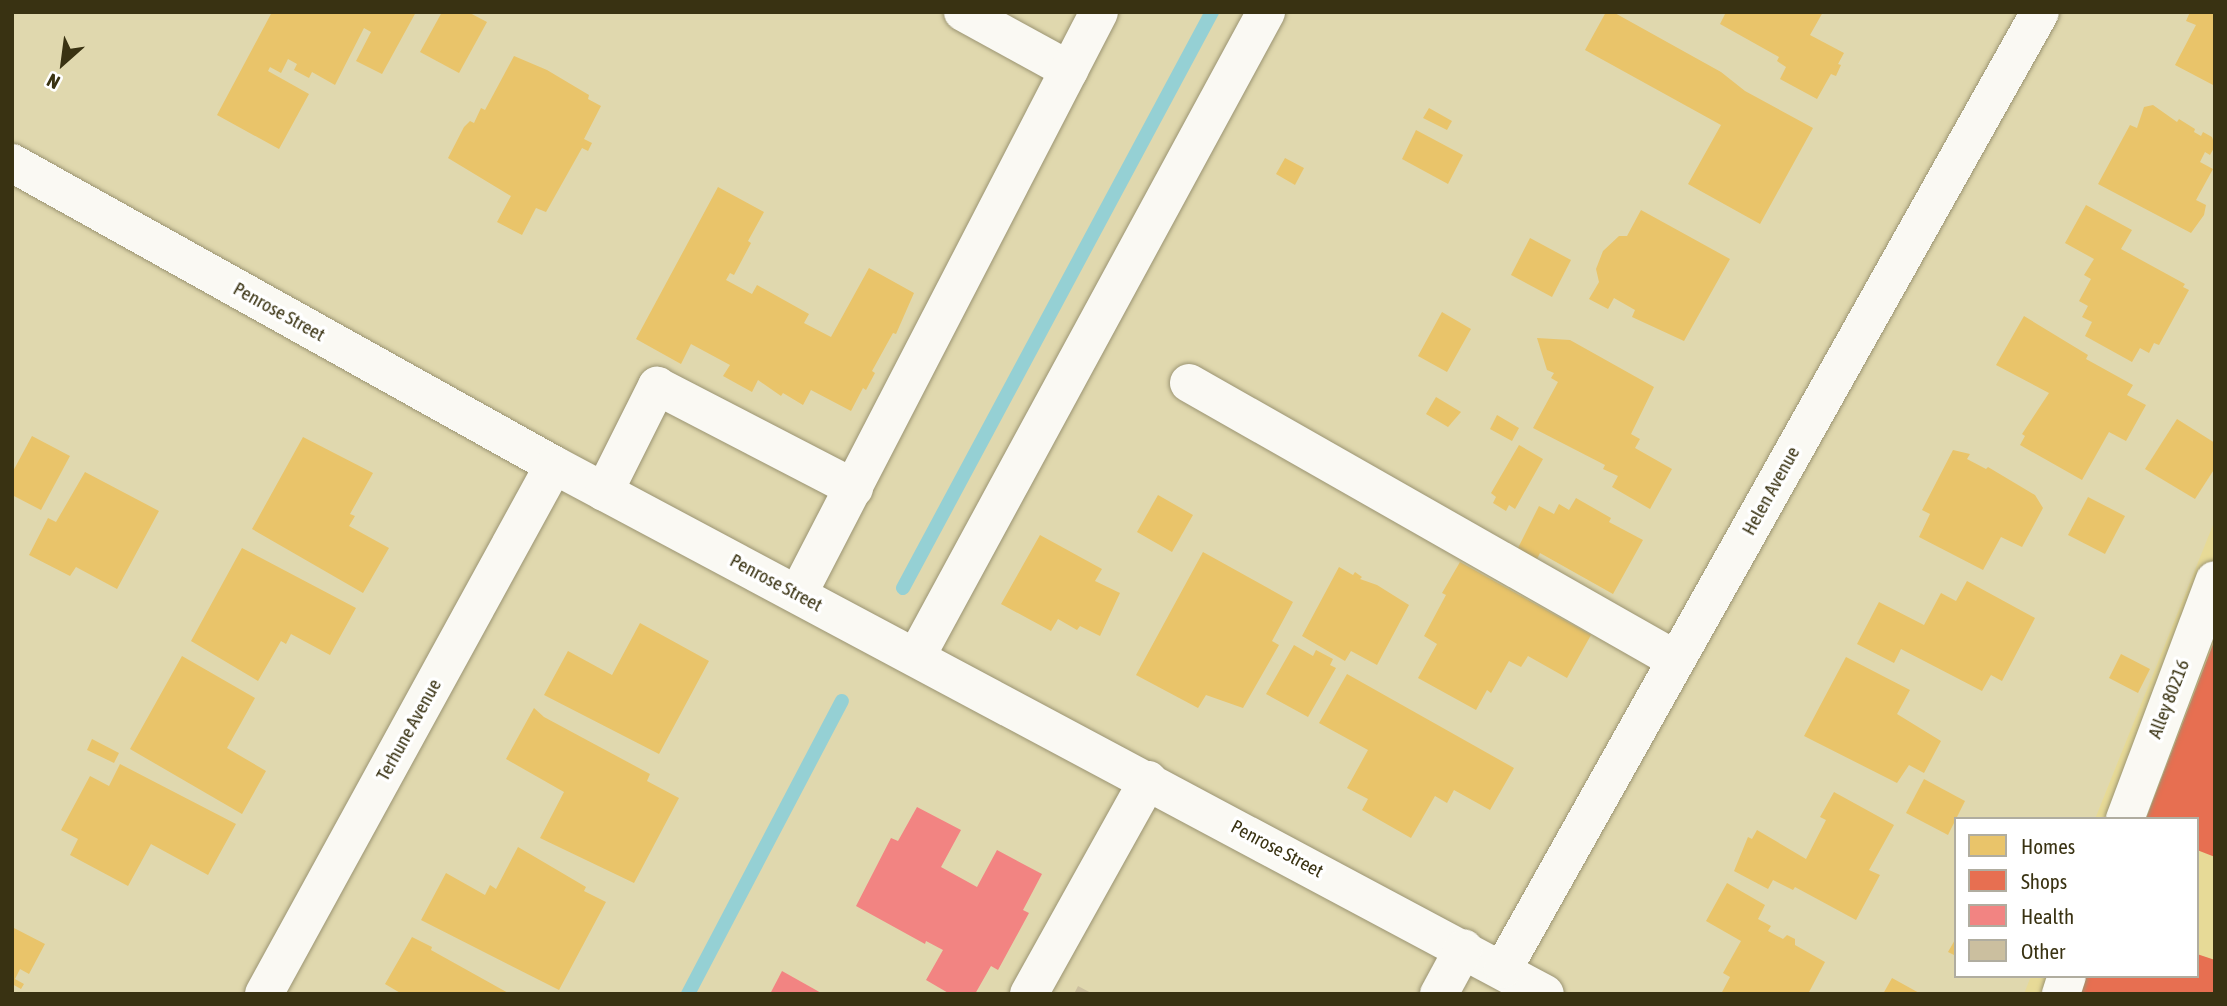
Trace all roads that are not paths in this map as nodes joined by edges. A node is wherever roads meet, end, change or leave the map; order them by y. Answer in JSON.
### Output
{"nodes":[{"id":1,"x":963,"y":12,"type":"edge"},
{"id":2,"x":1099,"y":12,"type":"edge"},
{"id":3,"x":1266,"y":12,"type":"edge"},
{"id":4,"x":2040,"y":12,"type":"edge"},
{"id":5,"x":1069,"y":70,"type":"junction"},
{"id":6,"x":12,"y":163,"type":"edge"},
{"id":7,"x":1189,"y":383,"type":"dead end"},
{"id":8,"x":554,"y":465,"type":"junction"},
{"id":9,"x":854,"y":488,"type":"junction"},
{"id":10,"x":604,"y":492,"type":"junction"},
{"id":11,"x":2215,"y":580,"type":"edge"},
{"id":12,"x":798,"y":594,"type":"junction"},
{"id":13,"x":916,"y":657,"type":"junction"},
{"id":14,"x":1676,"y":660,"type":"junction"},
{"id":15,"x":1148,"y":780,"type":"junction"},
{"id":16,"x":2126,"y":817,"type":"edge"},
{"id":17,"x":1464,"y":948,"type":"junction"},
{"id":18,"x":1503,"y":969,"type":"junction"},
{"id":19,"x":264,"y":994,"type":"edge"},
{"id":20,"x":1029,"y":994,"type":"edge"},
{"id":21,"x":1439,"y":994,"type":"edge"},
{"id":22,"x":1545,"y":994,"type":"edge"}],
"edges":[{"from":1,"to":5,"type":"street"},
{"from":2,"to":5,"type":"street"},
{"from":3,"to":13,"type":"street"},
{"from":4,"to":14,"type":"street","name":"Helen Avenue"},
{"from":5,"to":9,"type":"street"},
{"from":6,"to":8,"type":"street","name":"Penrose Street"},
{"from":7,"to":14,"type":"street"},
{"from":8,"to":10,"type":"street","name":"Penrose Street"},
{"from":8,"to":19,"type":"street","name":"Terhune Avenue"},
{"from":9,"to":10,"type":"street"},
{"from":9,"to":12,"type":"street"},
{"from":10,"to":12,"type":"street","name":"Penrose Street"},
{"from":11,"to":16,"type":"street","name":"Alley 80216"},
{"from":12,"to":13,"type":"street","name":"Penrose Street"},
{"from":13,"to":15,"type":"street","name":"Penrose Street"},
{"from":14,"to":18,"type":"street","name":"Helen Avenue"},
{"from":15,"to":17,"type":"street","name":"Penrose Street"},
{"from":15,"to":20,"type":"street"},
{"from":17,"to":18,"type":"street","name":"Penrose Street"},
{"from":17,"to":21,"type":"street"},
{"from":18,"to":22,"type":"street","name":"Penrose Street"}]}
